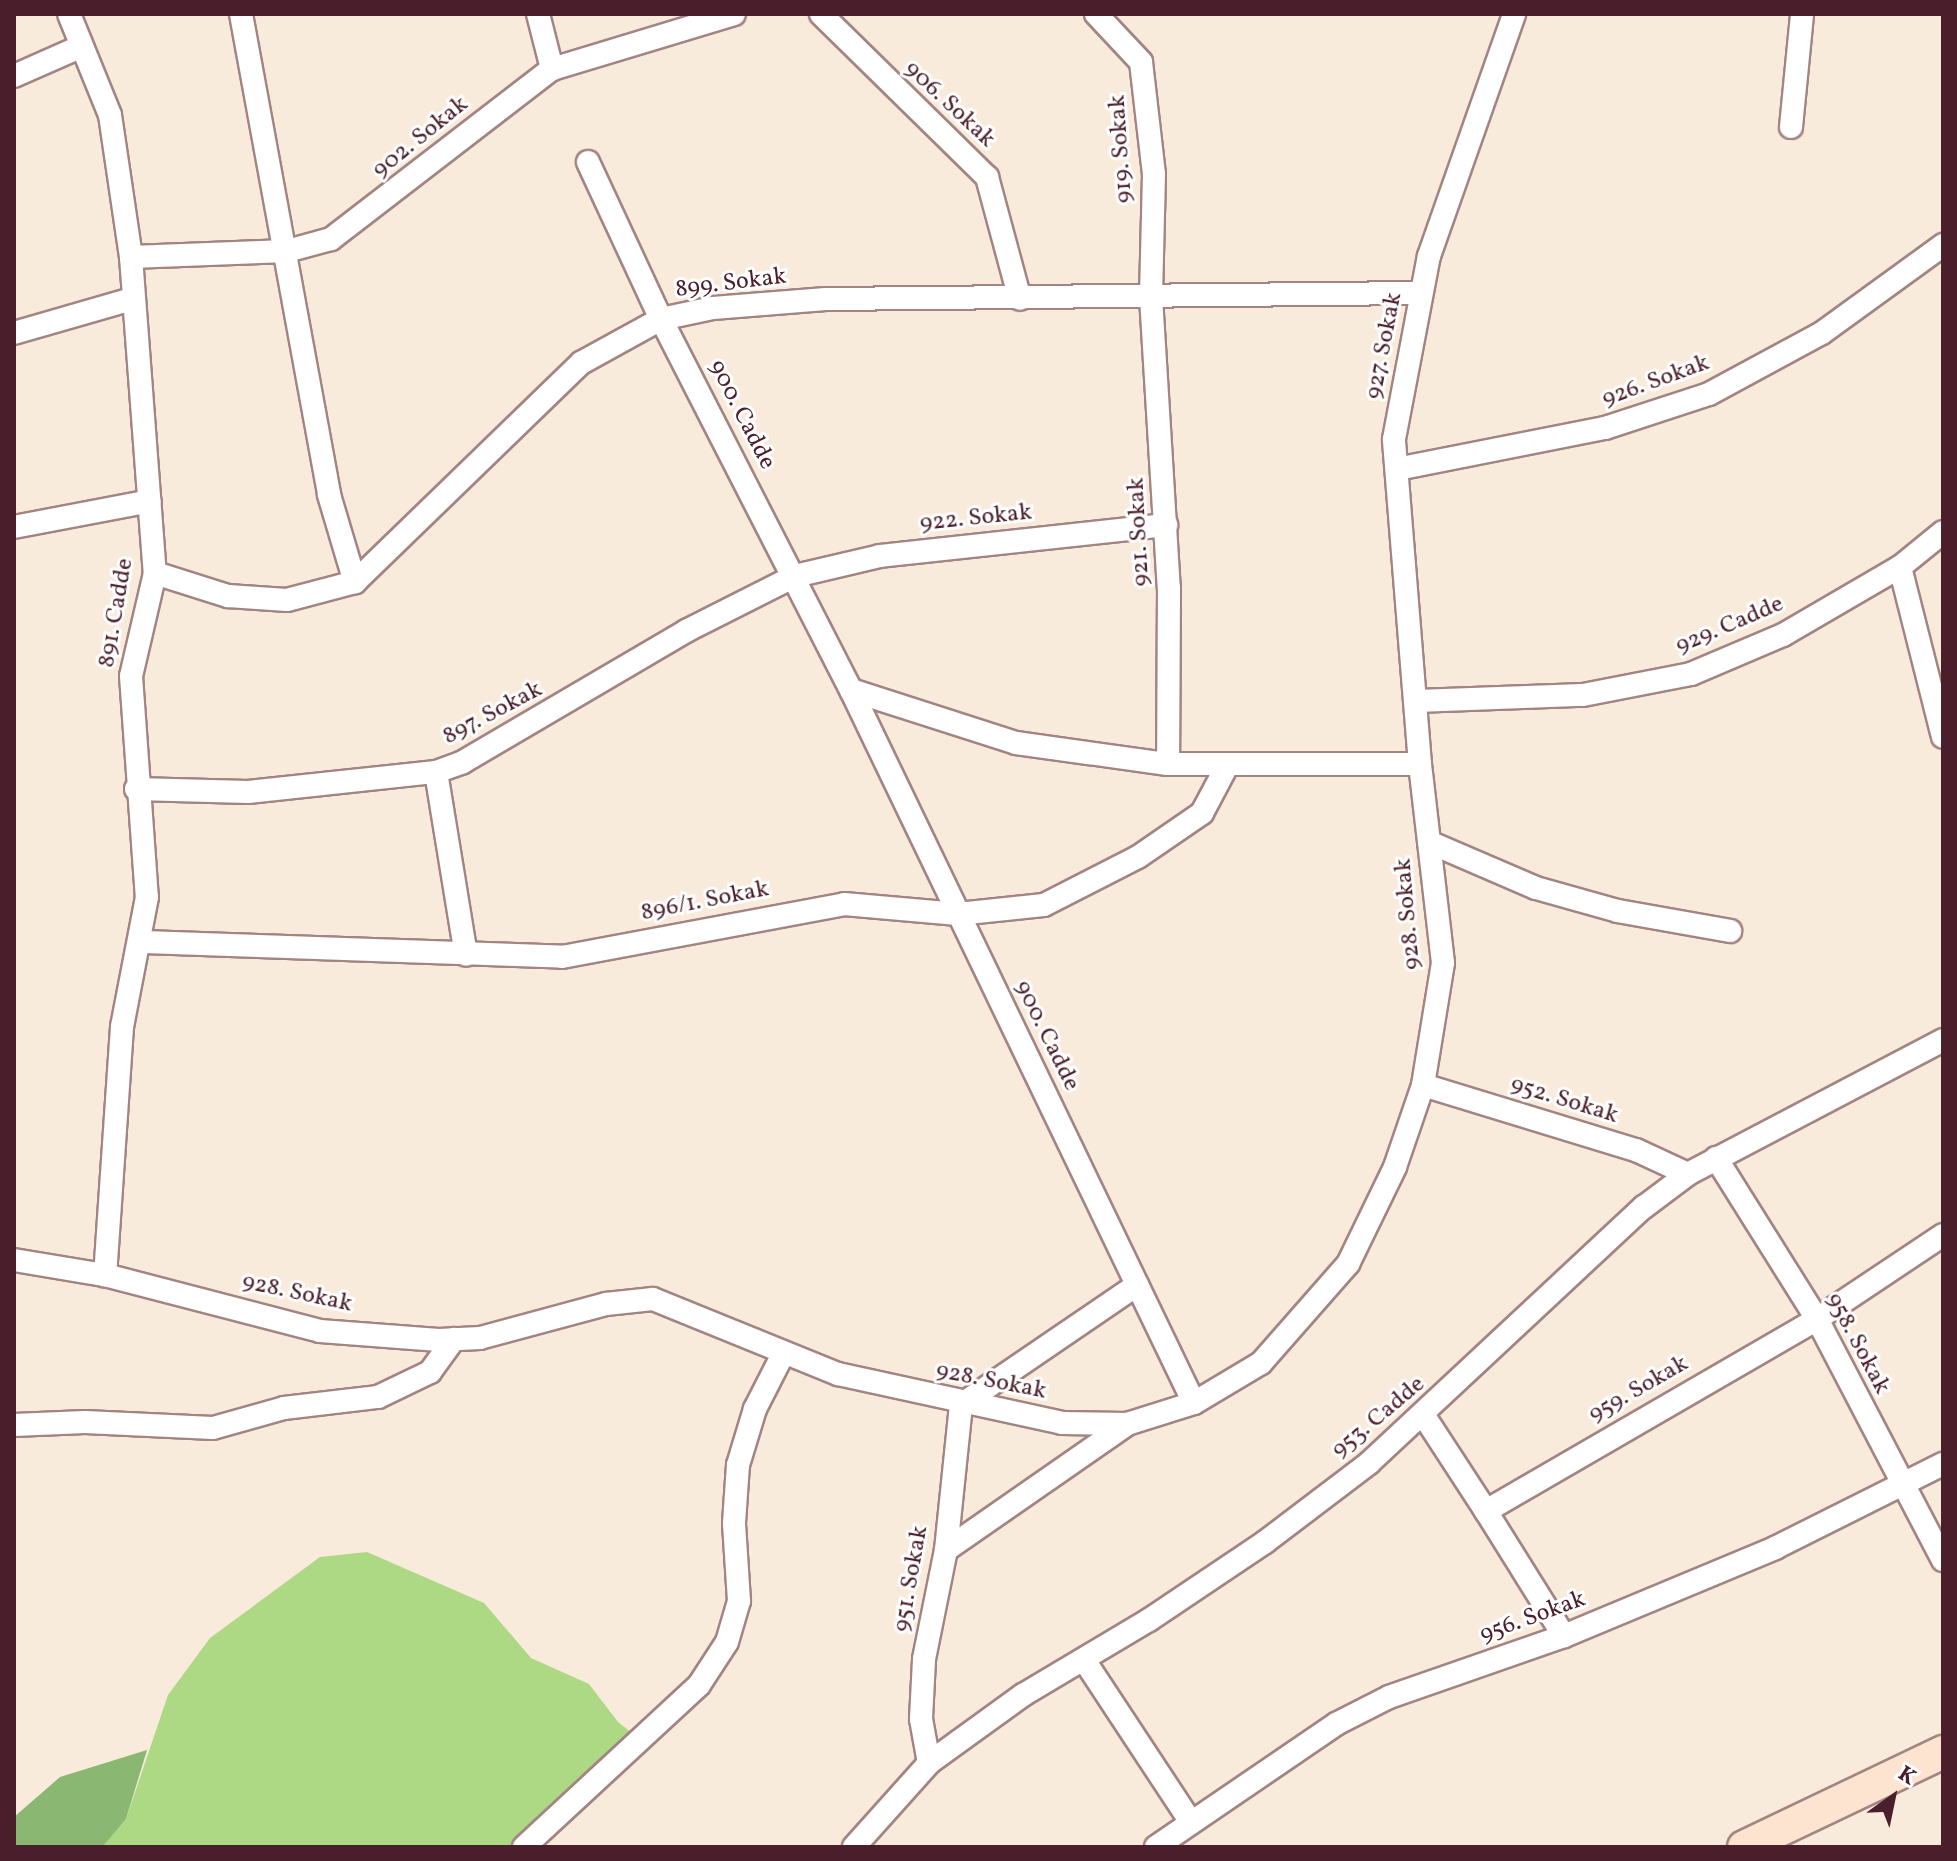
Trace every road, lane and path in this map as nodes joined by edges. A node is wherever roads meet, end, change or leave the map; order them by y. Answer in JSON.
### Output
{"nodes":[{"id":1,"x":69,"y":14,"type":"edge"},
{"id":2,"x":241,"y":14,"type":"edge"},
{"id":3,"x":538,"y":14,"type":"edge"},
{"id":4,"x":734,"y":14,"type":"edge"},
{"id":5,"x":821,"y":14,"type":"edge"},
{"id":6,"x":1096,"y":14,"type":"edge"},
{"id":7,"x":1514,"y":14,"type":"edge"},
{"id":8,"x":1802,"y":14,"type":"edge"},
{"id":9,"x":82,"y":46,"type":"junction"},
{"id":10,"x":552,"y":69,"type":"junction"},
{"id":11,"x":14,"y":76,"type":"edge"},
{"id":12,"x":1791,"y":127,"type":"dead end"},
{"id":13,"x":588,"y":162,"type":"dead end"},
{"id":14,"x":1943,"y":245,"type":"edge"},
{"id":15,"x":287,"y":251,"type":"junction"},
{"id":16,"x":131,"y":257,"type":"junction"},
{"id":17,"x":1421,"y":293,"type":"junction"},
{"id":18,"x":1151,"y":297,"type":"junction"},
{"id":19,"x":132,"y":299,"type":"junction"},
{"id":20,"x":1020,"y":299,"type":"junction"},
{"id":21,"x":661,"y":319,"type":"junction"},
{"id":22,"x":14,"y":333,"type":"edge"},
{"id":23,"x":1397,"y":469,"type":"junction"},
{"id":24,"x":150,"y":501,"type":"junction"},
{"id":25,"x":1166,"y":525,"type":"junction"},
{"id":26,"x":14,"y":527,"type":"edge"},
{"id":27,"x":1943,"y":532,"type":"edge"},
{"id":28,"x":1900,"y":567,"type":"junction"},
{"id":29,"x":155,"y":573,"type":"junction"},
{"id":30,"x":795,"y":576,"type":"junction"},
{"id":31,"x":355,"y":582,"type":"junction"},
{"id":32,"x":851,"y":690,"type":"junction"},
{"id":33,"x":1416,"y":701,"type":"junction"},
{"id":34,"x":1943,"y":737,"type":"edge"},
{"id":35,"x":1168,"y":764,"type":"junction"},
{"id":36,"x":1420,"y":764,"type":"junction"},
{"id":37,"x":1227,"y":766,"type":"junction"},
{"id":38,"x":436,"y":772,"type":"junction"},
{"id":39,"x":136,"y":789,"type":"junction"},
{"id":40,"x":1429,"y":842,"type":"junction"},
{"id":41,"x":958,"y":914,"type":"junction"},
{"id":42,"x":1730,"y":931,"type":"dead end"},
{"id":43,"x":141,"y":942,"type":"junction"},
{"id":44,"x":466,"y":955,"type":"junction"},
{"id":45,"x":1943,"y":1040,"type":"edge"},
{"id":46,"x":1423,"y":1085,"type":"junction"},
{"id":47,"x":1716,"y":1158,"type":"junction"},
{"id":48,"x":1688,"y":1174,"type":"junction"},
{"id":49,"x":1943,"y":1235,"type":"edge"},
{"id":50,"x":14,"y":1260,"type":"edge"},
{"id":51,"x":105,"y":1275,"type":"junction"},
{"id":52,"x":1137,"y":1285,"type":"junction"},
{"id":53,"x":1817,"y":1319,"type":"junction"},
{"id":54,"x":454,"y":1339,"type":"junction"},
{"id":55,"x":783,"y":1354,"type":"junction"},
{"id":56,"x":1194,"y":1403,"type":"junction"},
{"id":57,"x":961,"y":1405,"type":"junction"},
{"id":58,"x":1424,"y":1416,"type":"junction"},
{"id":59,"x":1127,"y":1424,"type":"junction"},
{"id":60,"x":14,"y":1425,"type":"edge"},
{"id":61,"x":1943,"y":1464,"type":"edge"},
{"id":62,"x":1903,"y":1487,"type":"junction"},
{"id":63,"x":1486,"y":1511,"type":"junction"},
{"id":64,"x":946,"y":1550,"type":"junction"},
{"id":65,"x":1943,"y":1560,"type":"edge"},
{"id":66,"x":1564,"y":1636,"type":"junction"},
{"id":67,"x":1084,"y":1660,"type":"junction"},
{"id":68,"x":1943,"y":1752,"type":"edge"},
{"id":69,"x":929,"y":1763,"type":"junction"},
{"id":70,"x":1190,"y":1821,"type":"junction"},
{"id":71,"x":524,"y":1847,"type":"edge"},
{"id":72,"x":854,"y":1847,"type":"edge"},
{"id":73,"x":1156,"y":1847,"type":"edge"},
{"id":74,"x":1744,"y":1847,"type":"edge"}],
"edges":[{"from":1,"to":9,"type":"street","name":"891. Cadde"},
{"from":2,"to":15,"type":"street"},
{"from":3,"to":10,"type":"street"},
{"from":4,"to":10,"type":"street","name":"902. Sokak"},
{"from":5,"to":20,"type":"street","name":"906. Sokak"},
{"from":6,"to":18,"type":"street","name":"919. Sokak"},
{"from":7,"to":17,"type":"street","name":"927. Sokak"},
{"from":8,"to":12,"type":"street"},
{"from":9,"to":11,"type":"street"},
{"from":9,"to":16,"type":"street","name":"891. Cadde"},
{"from":10,"to":15,"type":"street","name":"902. Sokak"},
{"from":13,"to":21,"type":"street","name":"900. Cadde"},
{"from":14,"to":23,"type":"street","name":"926. Sokak"},
{"from":15,"to":16,"type":"street","name":"902. Sokak"},
{"from":15,"to":31,"type":"street"},
{"from":16,"to":19,"type":"street","name":"891. Cadde"},
{"from":17,"to":18,"type":"street","name":"899. Sokak"},
{"from":17,"to":23,"type":"street","name":"927. Sokak"},
{"from":18,"to":20,"type":"street","name":"899. Sokak"},
{"from":18,"to":25,"type":"street","name":"921. Sokak"},
{"from":19,"to":22,"type":"street"},
{"from":19,"to":24,"type":"street","name":"891. Cadde"},
{"from":20,"to":21,"type":"street","name":"899. Sokak"},
{"from":21,"to":30,"type":"street","name":"900. Cadde"},
{"from":21,"to":31,"type":"street","name":"899. Sokak"},
{"from":23,"to":33,"type":"street","name":"927. Sokak"},
{"from":24,"to":26,"type":"street"},
{"from":24,"to":29,"type":"street","name":"891. Cadde"},
{"from":25,"to":30,"type":"street","name":"922. Sokak"},
{"from":25,"to":35,"type":"street","name":"921. Sokak"},
{"from":27,"to":28,"type":"street","name":"929. Cadde"},
{"from":28,"to":33,"type":"street","name":"929. Cadde"},
{"from":28,"to":34,"type":"street"},
{"from":29,"to":31,"type":"street","name":"899. Sokak"},
{"from":29,"to":39,"type":"street","name":"891. Cadde"},
{"from":30,"to":32,"type":"street","name":"900. Cadde"},
{"from":30,"to":38,"type":"street","name":"897. Sokak"},
{"from":32,"to":35,"type":"street"},
{"from":32,"to":41,"type":"street","name":"900. Cadde"},
{"from":33,"to":36,"type":"street","name":"928. Sokak"},
{"from":35,"to":37,"type":"street"},
{"from":36,"to":37,"type":"street"},
{"from":36,"to":40,"type":"street","name":"928. Sokak"},
{"from":37,"to":41,"type":"street","name":"896/1. Sokak"},
{"from":38,"to":39,"type":"street","name":"897. Sokak"},
{"from":38,"to":44,"type":"street"},
{"from":39,"to":43,"type":"street","name":"891. Cadde"},
{"from":40,"to":42,"type":"street"},
{"from":40,"to":46,"type":"street","name":"928. Sokak"},
{"from":41,"to":44,"type":"street","name":"896/1. Sokak"},
{"from":41,"to":52,"type":"street","name":"900. Cadde"},
{"from":43,"to":44,"type":"street","name":"896/1. Sokak"},
{"from":43,"to":51,"type":"street","name":"891. Cadde"},
{"from":45,"to":47,"type":"street","name":"953. Cadde"},
{"from":46,"to":48,"type":"street","name":"952. Sokak"},
{"from":46,"to":56,"type":"street","name":"928. Sokak"},
{"from":47,"to":48,"type":"street","name":"953. Cadde"},
{"from":47,"to":53,"type":"street","name":"958. Sokak"},
{"from":48,"to":58,"type":"street","name":"953. Cadde"},
{"from":49,"to":53,"type":"street","name":"959. Sokak"},
{"from":50,"to":51,"type":"street","name":"928. Sokak"},
{"from":51,"to":54,"type":"street","name":"928. Sokak"},
{"from":52,"to":56,"type":"street","name":"900. Cadde"},
{"from":52,"to":57,"type":"street"},
{"from":53,"to":62,"type":"street","name":"958. Sokak"},
{"from":53,"to":63,"type":"street","name":"959. Sokak"},
{"from":54,"to":55,"type":"street","name":"928. Sokak"},
{"from":54,"to":60,"type":"street"},
{"from":55,"to":57,"type":"street","name":"928. Sokak"},
{"from":55,"to":71,"type":"street"},
{"from":56,"to":59,"type":"street","name":"928. Sokak"},
{"from":57,"to":59,"type":"street","name":"928. Sokak"},
{"from":57,"to":64,"type":"street","name":"951. Sokak"},
{"from":58,"to":63,"type":"street"},
{"from":58,"to":67,"type":"street","name":"953. Cadde"},
{"from":59,"to":64,"type":"street"},
{"from":61,"to":62,"type":"street","name":"956. Sokak"},
{"from":62,"to":65,"type":"street","name":"958. Sokak"},
{"from":62,"to":66,"type":"street","name":"956. Sokak"},
{"from":63,"to":66,"type":"street"},
{"from":64,"to":69,"type":"street","name":"951. Sokak"},
{"from":66,"to":70,"type":"street","name":"956. Sokak"},
{"from":67,"to":69,"type":"street","name":"953. Cadde"},
{"from":67,"to":70,"type":"street"},
{"from":68,"to":74,"type":"main road"},
{"from":69,"to":72,"type":"street","name":"953. Cadde"},
{"from":70,"to":73,"type":"street","name":"956. Sokak"}]}
